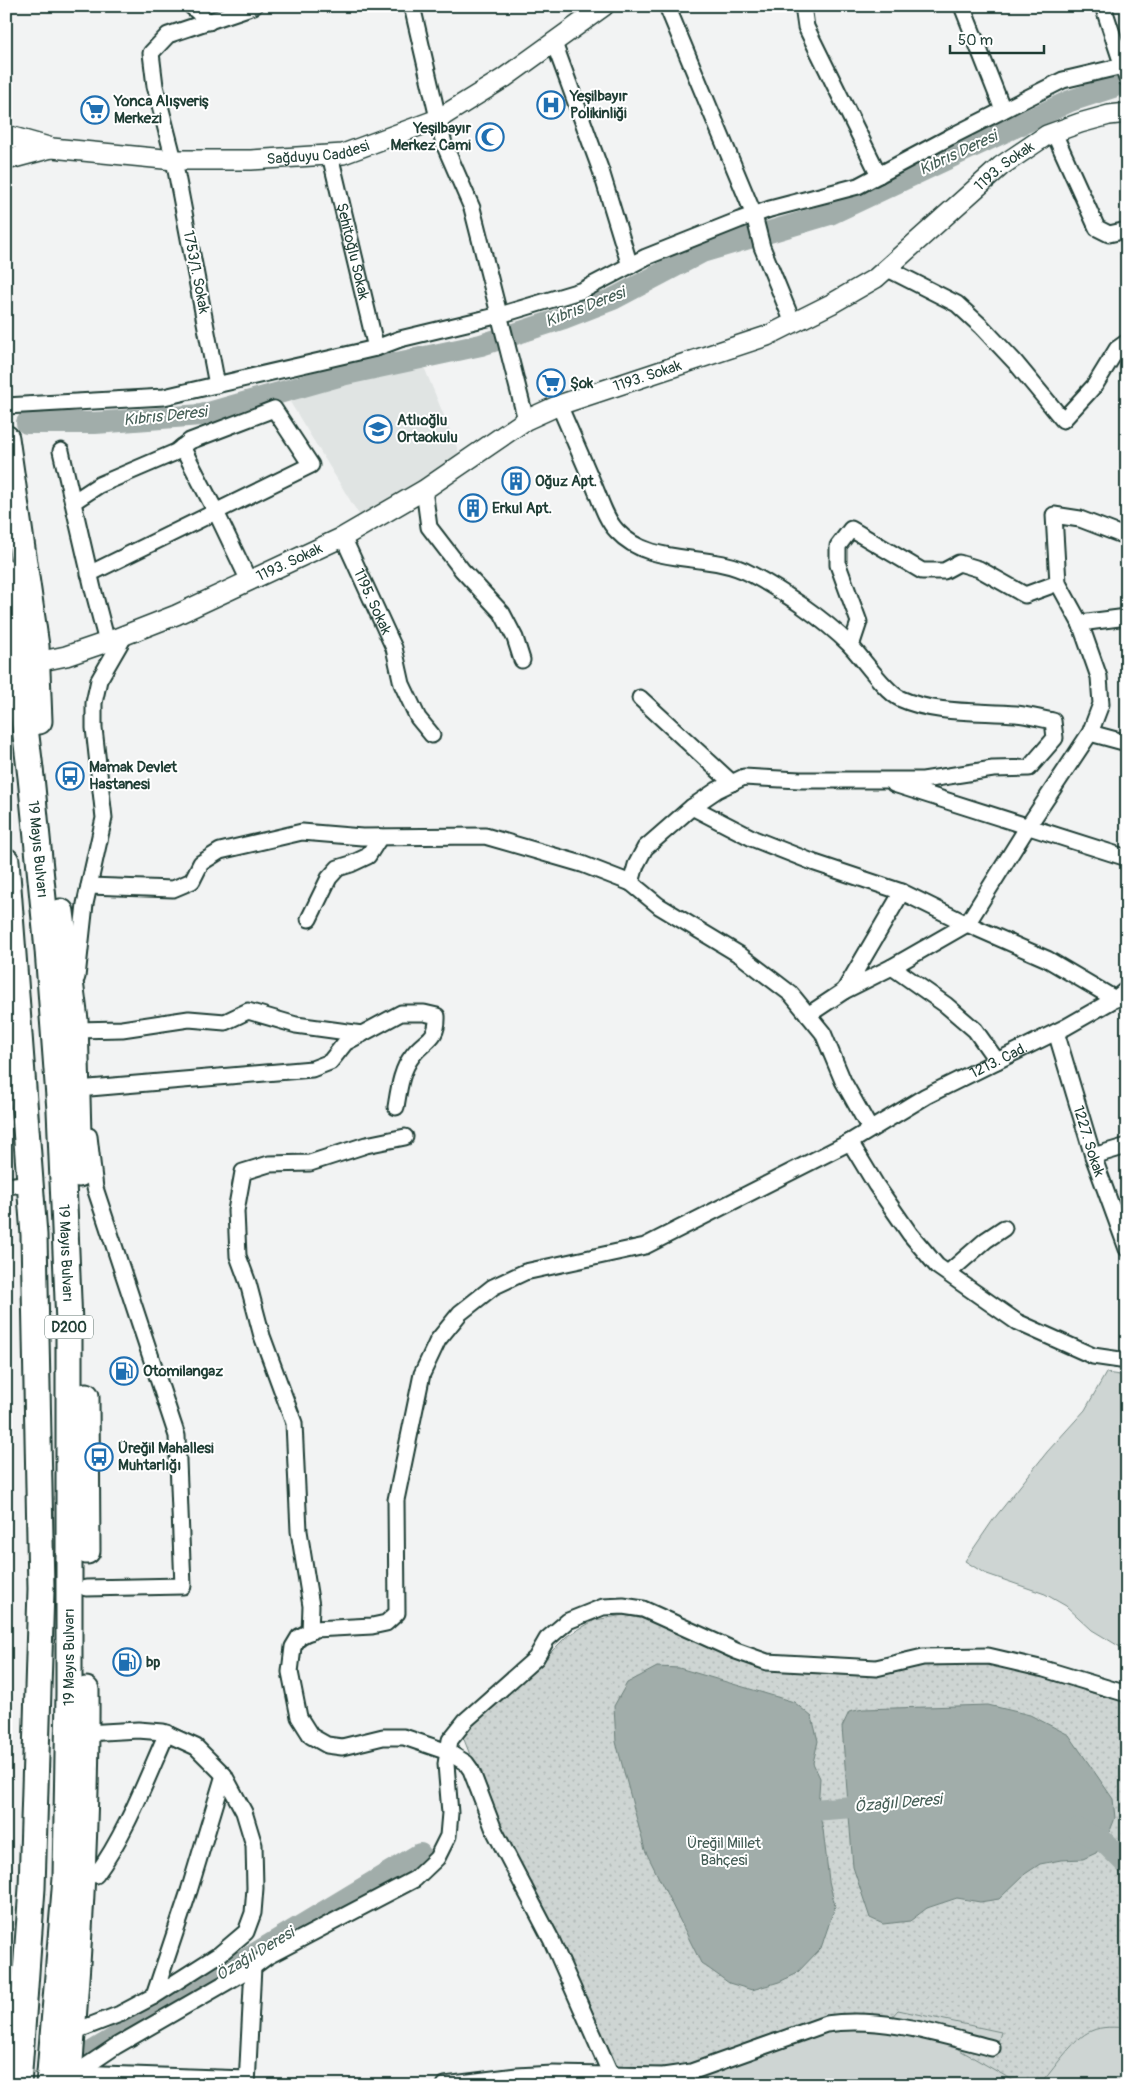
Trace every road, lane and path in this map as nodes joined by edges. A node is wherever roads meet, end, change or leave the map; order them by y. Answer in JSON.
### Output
{"nodes":[{"id":1,"x":191,"y":6,"type":"edge"},
{"id":2,"x":254,"y":6,"type":"edge"},
{"id":3,"x":412,"y":6,"type":"edge"},
{"id":4,"x":604,"y":6,"type":"edge"},
{"id":5,"x":667,"y":6,"type":"edge"},
{"id":6,"x":802,"y":6,"type":"edge"},
{"id":7,"x":962,"y":6,"type":"edge"},
{"id":8,"x":1103,"y":6,"type":"edge"},
{"id":9,"x":209,"y":22,"type":"junction"},
{"id":10,"x":554,"y":43,"type":"junction"},
{"id":11,"x":1125,"y":69,"type":"edge"},
{"id":12,"x":1003,"y":110,"type":"junction"},
{"id":13,"x":1127,"y":113,"type":"edge"},
{"id":14,"x":438,"y":118,"type":"junction"},
{"id":15,"x":1054,"y":133,"type":"junction"},
{"id":16,"x":8,"y":134,"type":"edge"},
{"id":17,"x":52,"y":148,"type":"junction"},
{"id":18,"x":330,"y":155,"type":"junction"},
{"id":19,"x":6,"y":160,"type":"edge"},
{"id":20,"x":174,"y":160,"type":"junction"},
{"id":21,"x":879,"y":175,"type":"junction"},
{"id":22,"x":754,"y":216,"type":"junction"},
{"id":23,"x":1127,"y":230,"type":"edge"},
{"id":24,"x":630,"y":266,"type":"junction"},
{"id":25,"x":886,"y":268,"type":"junction"},
{"id":26,"x":500,"y":315,"type":"junction"},
{"id":27,"x":793,"y":323,"type":"junction"},
{"id":28,"x":1127,"y":342,"type":"edge"},
{"id":29,"x":376,"y":348,"type":"junction"},
{"id":30,"x":217,"y":385,"type":"junction"},
{"id":31,"x":558,"y":405,"type":"junction"},
{"id":32,"x":6,"y":406,"type":"edge"},
{"id":33,"x":526,"y":420,"type":"junction"},
{"id":34,"x":6,"y":438,"type":"edge"},
{"id":35,"x":182,"y":447,"type":"junction"},
{"id":36,"x":62,"y":451,"type":"dead end"},
{"id":37,"x":424,"y":490,"type":"junction"},
{"id":38,"x":73,"y":502,"type":"junction"},
{"id":39,"x":216,"y":512,"type":"junction"},
{"id":40,"x":343,"y":537,"type":"junction"},
{"id":41,"x":1127,"y":537,"type":"edge"},
{"id":42,"x":6,"y":572,"type":"edge"},
{"id":43,"x":89,"y":574,"type":"junction"},
{"id":44,"x":249,"y":581,"type":"junction"},
{"id":45,"x":1058,"y":583,"type":"junction"},
{"id":46,"x":1127,"y":617,"type":"edge"},
{"id":47,"x":1080,"y":623,"type":"junction"},
{"id":48,"x":125,"y":635,"type":"junction"},
{"id":49,"x":107,"y":642,"type":"junction"},
{"id":50,"x":851,"y":646,"type":"junction"},
{"id":51,"x":522,"y":660,"type":"dead end"},
{"id":52,"x":37,"y":662,"type":"junction"},
{"id":53,"x":640,"y":698,"type":"dead end"},
{"id":54,"x":1090,"y":733,"type":"junction"},
{"id":55,"x":432,"y":736,"type":"dead end"},
{"id":56,"x":1127,"y":743,"type":"edge"},
{"id":57,"x":881,"y":780,"type":"junction"},
{"id":58,"x":732,"y":783,"type":"junction"},
{"id":59,"x":692,"y":807,"type":"junction"},
{"id":60,"x":1027,"y":828,"type":"junction"},
{"id":61,"x":380,"y":837,"type":"junction"},
{"id":62,"x":1127,"y":858,"type":"edge"},
{"id":63,"x":6,"y":861,"type":"edge"},
{"id":64,"x":631,"y":883,"type":"junction"},
{"id":65,"x":90,"y":886,"type":"junction"},
{"id":66,"x":902,"y":892,"type":"junction"},
{"id":67,"x":8,"y":905,"type":"edge"},
{"id":68,"x":309,"y":919,"type":"dead end"},
{"id":69,"x":967,"y":924,"type":"junction"},
{"id":70,"x":892,"y":967,"type":"junction"},
{"id":71,"x":844,"y":991,"type":"junction"},
{"id":72,"x":1123,"y":995,"type":"edge"},
{"id":73,"x":808,"y":1015,"type":"junction"},
{"id":74,"x":74,"y":1020,"type":"junction"},
{"id":75,"x":1056,"y":1032,"type":"junction"},
{"id":76,"x":362,"y":1034,"type":"junction"},
{"id":77,"x":997,"y":1061,"type":"junction"},
{"id":78,"x":78,"y":1089,"type":"junction"},
{"id":79,"x":396,"y":1107,"type":"dead end"},
{"id":80,"x":870,"y":1129,"type":"junction"},
{"id":81,"x":89,"y":1136,"type":"dead end"},
{"id":82,"x":405,"y":1137,"type":"dead end"},
{"id":83,"x":850,"y":1142,"type":"junction"},
{"id":84,"x":1127,"y":1146,"type":"edge"},
{"id":85,"x":1093,"y":1156,"type":"junction"},
{"id":86,"x":32,"y":1183,"type":"junction"},
{"id":87,"x":6,"y":1186,"type":"edge"},
{"id":88,"x":1004,"y":1228,"type":"dead end"},
{"id":89,"x":1127,"y":1249,"type":"edge"},
{"id":90,"x":948,"y":1274,"type":"junction"},
{"id":91,"x":1127,"y":1362,"type":"edge"},
{"id":92,"x":69,"y":1472,"type":"junction"},
{"id":93,"x":86,"y":1596,"type":"junction"},
{"id":94,"x":310,"y":1632,"type":"junction"},
{"id":95,"x":1127,"y":1694,"type":"edge"},
{"id":96,"x":86,"y":1733,"type":"junction"},
{"id":97,"x":167,"y":1733,"type":"junction"},
{"id":98,"x":448,"y":1752,"type":"junction"},
{"id":99,"x":224,"y":1775,"type":"junction"},
{"id":100,"x":96,"y":1875,"type":"dead end"},
{"id":101,"x":253,"y":1967,"type":"junction"},
{"id":102,"x":154,"y":1996,"type":"junction"},
{"id":103,"x":73,"y":2032,"type":"junction"},
{"id":104,"x":992,"y":2048,"type":"dead end"},
{"id":105,"x":611,"y":2075,"type":"junction"},
{"id":106,"x":66,"y":2079,"type":"edge"},
{"id":107,"x":247,"y":2082,"type":"edge"},
{"id":108,"x":18,"y":2085,"type":"edge"},
{"id":109,"x":445,"y":2085,"type":"edge"}],
"edges":[{"from":1,"to":9,"type":"street"},
{"from":2,"to":9,"type":"street"},
{"from":3,"to":14,"type":"street"},
{"from":4,"to":10,"type":"street","name":"Sağduyu Caddesi"},
{"from":5,"to":22,"type":"street"},
{"from":6,"to":21,"type":"street"},
{"from":7,"to":12,"type":"street"},
{"from":8,"to":11,"type":"street"},
{"from":9,"to":20,"type":"street","name":"1753/1. Sokak"},
{"from":10,"to":14,"type":"street","name":"Sağduyu Caddesi"},
{"from":10,"to":24,"type":"street"},
{"from":11,"to":12,"type":"street"},
{"from":12,"to":21,"type":"street"},
{"from":13,"to":15,"type":"street","name":"1193. Sokak"},
{"from":14,"to":18,"type":"street","name":"Sağduyu Caddesi"},
{"from":14,"to":26,"type":"street"},
{"from":15,"to":23,"type":"street"},
{"from":15,"to":25,"type":"street","name":"1193. Sokak"},
{"from":16,"to":17,"type":"street"},
{"from":17,"to":19,"type":"street"},
{"from":17,"to":20,"type":"street","name":"Sağduyu Caddesi"},
{"from":18,"to":20,"type":"street","name":"Sağduyu Caddesi"},
{"from":18,"to":29,"type":"street","name":"Şehitoğlu Sokak"},
{"from":20,"to":30,"type":"street","name":"1753/1. Sokak"},
{"from":21,"to":22,"type":"street"},
{"from":22,"to":24,"type":"street"},
{"from":22,"to":27,"type":"street"},
{"from":24,"to":26,"type":"street"},
{"from":25,"to":27,"type":"street","name":"1193. Sokak"},
{"from":25,"to":28,"type":"street"},
{"from":26,"to":29,"type":"street"},
{"from":26,"to":33,"type":"street"},
{"from":27,"to":31,"type":"street","name":"1193. Sokak"},
{"from":29,"to":30,"type":"street"},
{"from":30,"to":32,"type":"street"},
{"from":31,"to":33,"type":"street","name":"1193. Sokak"},
{"from":31,"to":50,"type":"street"},
{"from":33,"to":37,"type":"street","name":"1193. Sokak"},
{"from":34,"to":52,"type":"highway"},
{"from":35,"to":38,"type":"street"},
{"from":35,"to":39,"type":"street"},
{"from":35,"to":39,"type":"street"},
{"from":36,"to":38,"type":"street"},
{"from":37,"to":40,"type":"street","name":"1193. Sokak"},
{"from":37,"to":51,"type":"street"},
{"from":38,"to":43,"type":"street"},
{"from":39,"to":43,"type":"street"},
{"from":39,"to":44,"type":"street"},
{"from":40,"to":44,"type":"street","name":"1193. Sokak"},
{"from":40,"to":55,"type":"street","name":"1195. Sokak"},
{"from":41,"to":45,"type":"street"},
{"from":42,"to":92,"type":"highway","name":"19 Mayıs Bulvarı","number":"D200"},
{"from":43,"to":49,"type":"street"},
{"from":44,"to":48,"type":"street","name":"1193. Sokak"},
{"from":45,"to":47,"type":"street"},
{"from":45,"to":50,"type":"street"},
{"from":46,"to":47,"type":"street"},
{"from":47,"to":54,"type":"street"},
{"from":48,"to":49,"type":"street","name":"1193. Sokak"},
{"from":48,"to":65,"type":"street"},
{"from":49,"to":52,"type":"street","name":"1193. Sokak"},
{"from":50,"to":57,"type":"street"},
{"from":52,"to":74,"type":"highway"},
{"from":53,"to":58,"type":"street"},
{"from":54,"to":56,"type":"street"},
{"from":54,"to":60,"type":"street"},
{"from":57,"to":58,"type":"street"},
{"from":57,"to":60,"type":"street"},
{"from":58,"to":59,"type":"street"},
{"from":59,"to":64,"type":"street"},
{"from":59,"to":66,"type":"street"},
{"from":60,"to":62,"type":"street"},
{"from":60,"to":69,"type":"street"},
{"from":61,"to":64,"type":"street"},
{"from":61,"to":65,"type":"street"},
{"from":61,"to":68,"type":"street"},
{"from":63,"to":67,"type":"highway","name":"19 Mayıs Bulvarı","number":"D200"},
{"from":64,"to":73,"type":"street"},
{"from":65,"to":74,"type":"street"},
{"from":66,"to":69,"type":"street"},
{"from":66,"to":71,"type":"street"},
{"from":67,"to":86,"type":"highway","name":"19 Mayıs Bulvarı","number":"D200"},
{"from":69,"to":70,"type":"street"},
{"from":69,"to":72,"type":"street"},
{"from":70,"to":71,"type":"street"},
{"from":70,"to":77,"type":"street"},
{"from":71,"to":73,"type":"street"},
{"from":72,"to":75,"type":"street","name":"1213. Cad."},
{"from":73,"to":80,"type":"street"},
{"from":74,"to":76,"type":"street"},
{"from":74,"to":78,"type":"highway"},
{"from":75,"to":77,"type":"street","name":"1213. Cad."},
{"from":75,"to":85,"type":"street","name":"1227. Sokak"},
{"from":76,"to":78,"type":"street"},
{"from":76,"to":79,"type":"street"},
{"from":77,"to":80,"type":"street","name":"1213. Cad."},
{"from":78,"to":93,"type":"highway"},
{"from":80,"to":83,"type":"street","name":"1213. Cad."},
{"from":81,"to":93,"type":"street"},
{"from":82,"to":94,"type":"street"},
{"from":83,"to":90,"type":"street"},
{"from":83,"to":94,"type":"street","name":"1213. Cad."},
{"from":84,"to":85,"type":"street"},
{"from":85,"to":89,"type":"street","name":"1227. Sokak"},
{"from":86,"to":87,"type":"street"},
{"from":86,"to":108,"type":"highway","name":"19 Mayıs Bulvarı","number":"D200"},
{"from":88,"to":90,"type":"street"},
{"from":90,"to":91,"type":"street"},
{"from":92,"to":93,"type":"highway"},
{"from":92,"to":106,"type":"highway","name":"19 Mayıs Bulvarı","number":"D200"},
{"from":93,"to":96,"type":"highway"},
{"from":94,"to":98,"type":"street"},
{"from":95,"to":98,"type":"street"},
{"from":96,"to":97,"type":"street"},
{"from":96,"to":103,"type":"highway"},
{"from":97,"to":99,"type":"street"},
{"from":97,"to":100,"type":"street"},
{"from":98,"to":101,"type":"street"},
{"from":98,"to":105,"type":"street"},
{"from":99,"to":102,"type":"street"},
{"from":99,"to":102,"type":"street"},
{"from":101,"to":106,"type":"street"},
{"from":101,"to":107,"type":"street"},
{"from":102,"to":103,"type":"street"},
{"from":103,"to":106,"type":"highway"},
{"from":104,"to":105,"type":"street"},
{"from":105,"to":109,"type":"street"},
{"from":106,"to":107,"type":"street"}]}
